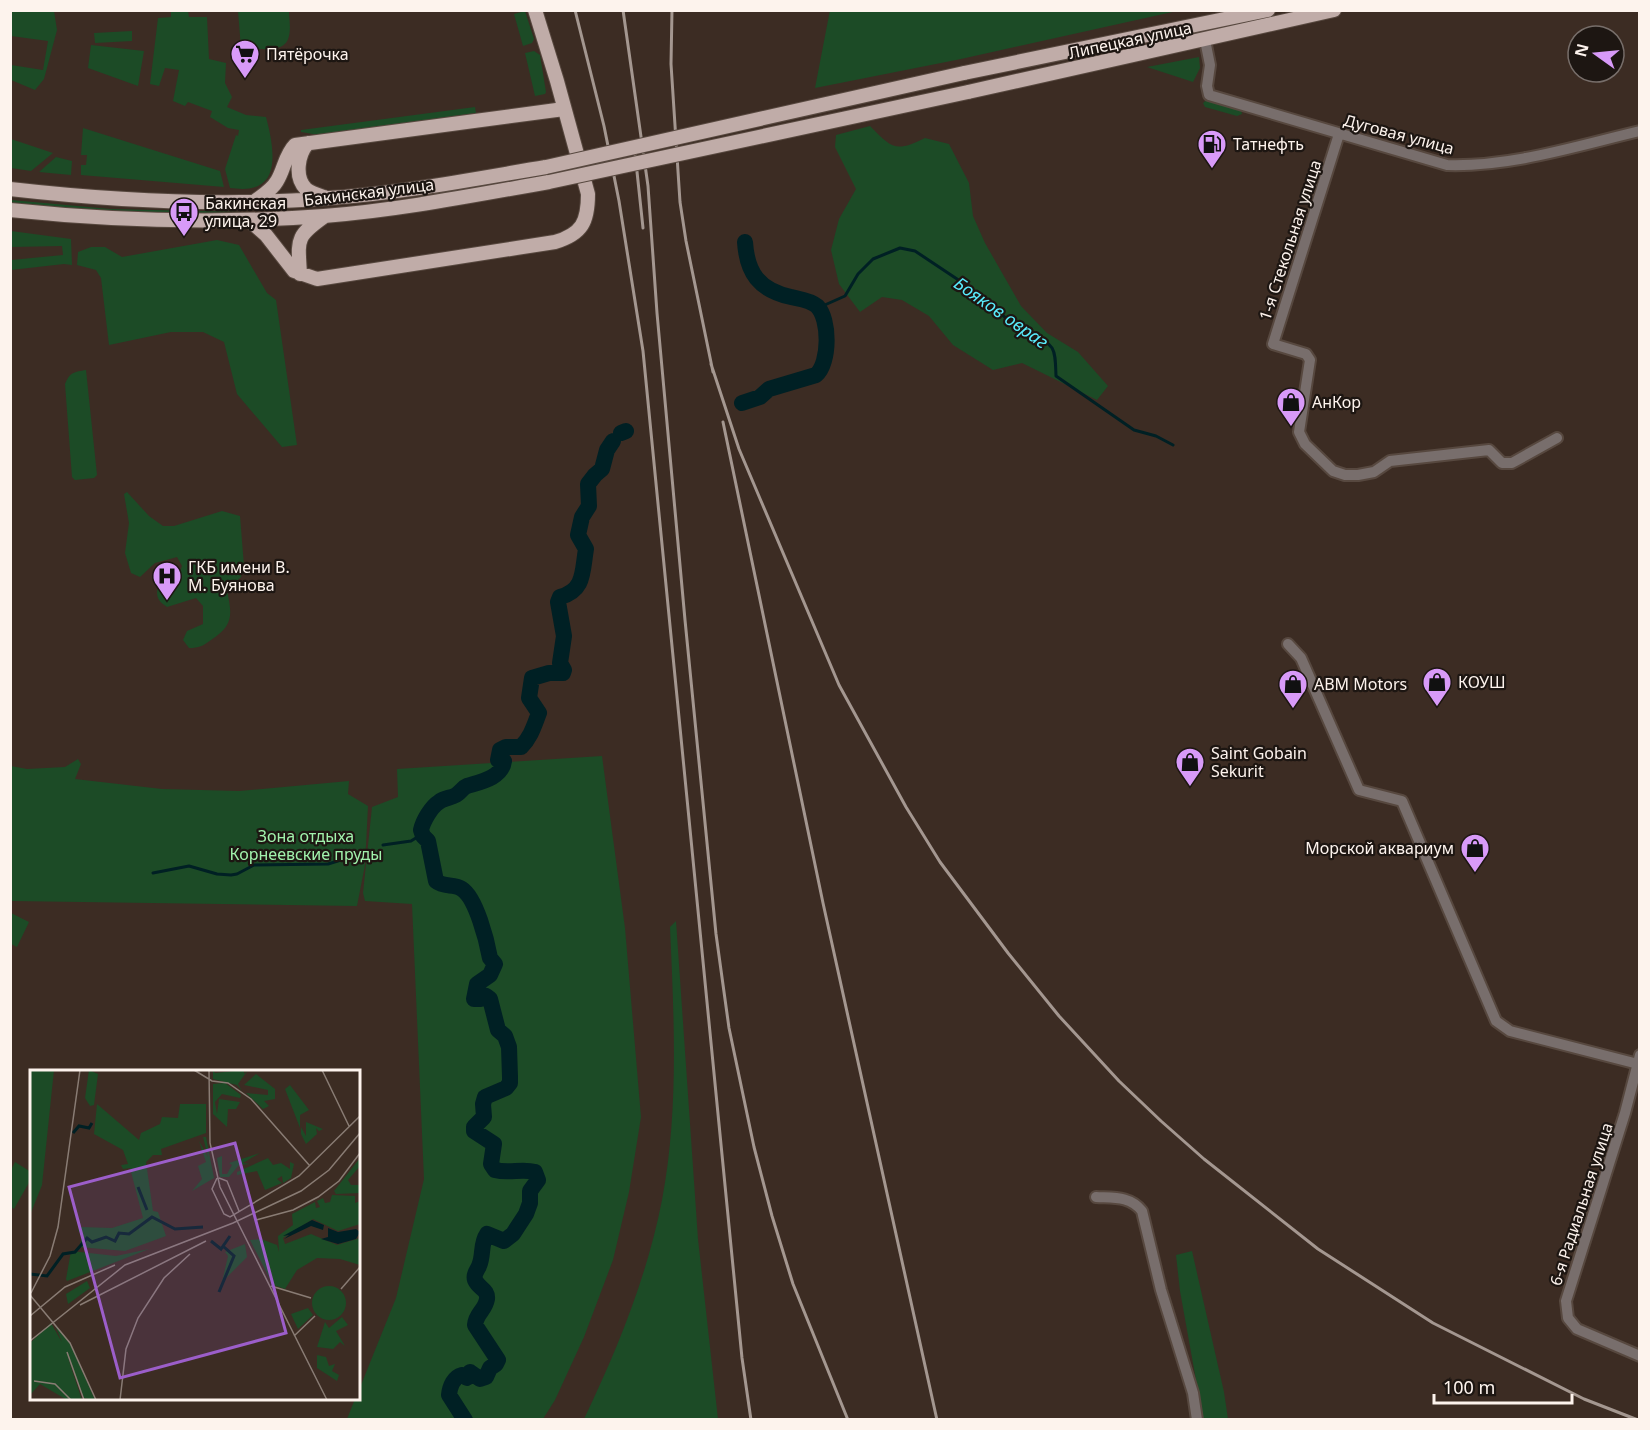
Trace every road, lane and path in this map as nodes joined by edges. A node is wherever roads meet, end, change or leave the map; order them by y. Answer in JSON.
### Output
{"nodes":[{"id":1,"x":535,"y":10,"type":"edge"},
{"id":2,"x":1268,"y":10,"type":"edge"},
{"id":3,"x":1334,"y":10,"type":"edge"},
{"id":4,"x":1237,"y":14,"type":"edge"},
{"id":5,"x":1205,"y":40,"type":"junction"},
{"id":6,"x":564,"y":109,"type":"junction"},
{"id":7,"x":1640,"y":131,"type":"edge"},
{"id":8,"x":1339,"y":134,"type":"junction"},
{"id":9,"x":308,"y":143,"type":"junction"},
{"id":10,"x":546,"y":167,"type":"joint"},
{"id":11,"x":549,"y":182,"type":"joint"},
{"id":12,"x":10,"y":189,"type":"edge"},
{"id":13,"x":329,"y":198,"type":"junction"},
{"id":14,"x":254,"y":202,"type":"junction"},
{"id":15,"x":10,"y":210,"type":"edge"},
{"id":16,"x":326,"y":216,"type":"junction"},
{"id":17,"x":249,"y":220,"type":"junction"},
{"id":18,"x":300,"y":274,"type":"junction"},
{"id":19,"x":1557,"y":438,"type":"dead end"},
{"id":20,"x":1287,"y":644,"type":"dead end"},
{"id":21,"x":1639,"y":1060,"type":"edge"},
{"id":22,"x":1096,"y":1197,"type":"dead end"},
{"id":23,"x":1640,"y":1356,"type":"edge"},
{"id":24,"x":1197,"y":1419,"type":"edge"}],
"edges":[{"from":1,"to":6,"type":"main road"},
{"from":2,"to":4,"type":"main road","name":"Липецкая улица"},
{"from":3,"to":5,"type":"main road","name":"Липецкая улица"},
{"from":4,"to":10,"type":"main road","name":"Липецкая улица","bridge":true},
{"from":5,"to":8,"type":"street","name":"Дуговая улица"},
{"from":5,"to":11,"type":"main road","name":"Липецкая улица","bridge":true},
{"from":6,"to":9,"type":"main road"},
{"from":6,"to":18,"type":"main road"},
{"from":7,"to":8,"type":"street","name":"Дуговая улица"},
{"from":8,"to":19,"type":"street","name":"1-я Стекольная улица"},
{"from":9,"to":13,"type":"main road"},
{"from":9,"to":14,"type":"main road"},
{"from":10,"to":13,"type":"main road","name":"Бакинская улица"},
{"from":11,"to":16,"type":"main road","name":"Бакинская улица"},
{"from":12,"to":14,"type":"main road","name":"Бакинская улица"},
{"from":13,"to":14,"type":"main road","name":"Бакинская улица"},
{"from":15,"to":17,"type":"main road","name":"Бакинская улица"},
{"from":16,"to":17,"type":"main road","name":"Бакинская улица"},
{"from":16,"to":18,"type":"main road"},
{"from":17,"to":18,"type":"main road"},
{"from":20,"to":21,"type":"street"},
{"from":21,"to":23,"type":"street","name":"6-я Радиальная улица"},
{"from":22,"to":24,"type":"street"}]}
